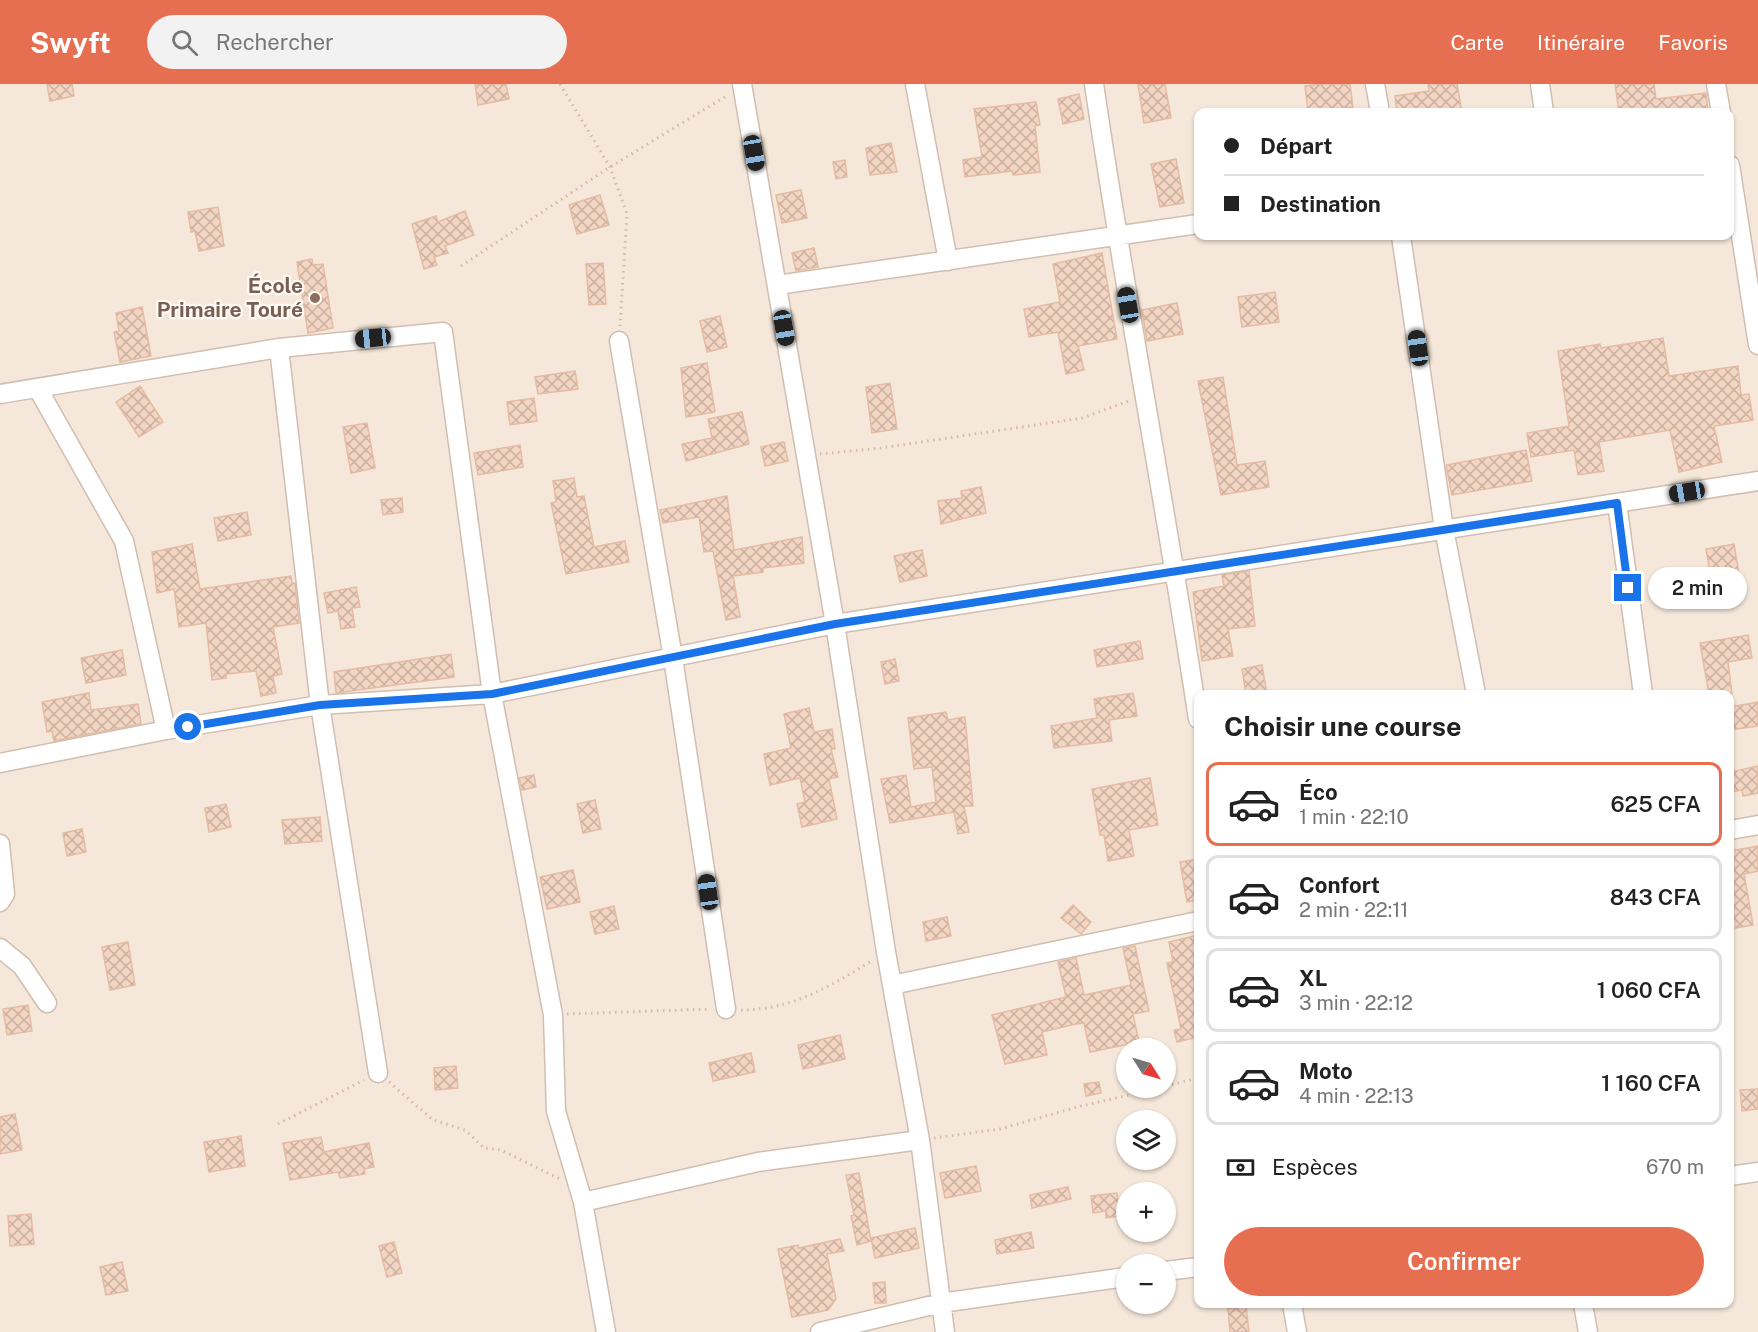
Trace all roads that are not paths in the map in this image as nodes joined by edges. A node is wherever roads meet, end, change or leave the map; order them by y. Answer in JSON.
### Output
{"nodes":[{"id":1,"x":915,"y":84,"type":"edge"},
{"id":2,"x":1094,"y":84,"type":"edge"},
{"id":3,"x":1375,"y":84,"type":"edge"},
{"id":4,"x":1540,"y":84,"type":"edge"},
{"id":5,"x":1716,"y":84,"type":"edge"},
{"id":6,"x":742,"y":85,"type":"edge"},
{"id":7,"x":1379,"y":108,"type":"edge"},
{"id":8,"x":1543,"y":108,"type":"edge"},
{"id":9,"x":1720,"y":108,"type":"edge"},
{"id":10,"x":1734,"y":191,"type":"edge"},
{"id":11,"x":1194,"y":225,"type":"edge"},
{"id":12,"x":1116,"y":237,"type":"junction"},
{"id":13,"x":1402,"y":240,"type":"edge"},
{"id":14,"x":948,"y":261,"type":"junction"},
{"id":15,"x":777,"y":285,"type":"junction"},
{"id":16,"x":619,"y":341,"type":"road end"},
{"id":17,"x":1758,"y":345,"type":"edge"},
{"id":18,"x":279,"y":348,"type":"junction"},
{"id":19,"x":38,"y":389,"type":"junction"},
{"id":20,"x":0,"y":394,"type":"edge"},
{"id":21,"x":1758,"y":481,"type":"edge"},
{"id":22,"x":1617,"y":503,"type":"junction"},
{"id":23,"x":1444,"y":529,"type":"junction"},
{"id":24,"x":1176,"y":572,"type":"junction"},
{"id":25,"x":835,"y":624,"type":"junction"},
{"id":26,"x":673,"y":658,"type":"junction"},
{"id":27,"x":1475,"y":690,"type":"edge"},
{"id":28,"x":1642,"y":690,"type":"edge"},
{"id":29,"x":1194,"y":692,"type":"edge"},
{"id":30,"x":492,"y":694,"type":"junction"},
{"id":31,"x":320,"y":705,"type":"junction"},
{"id":32,"x":166,"y":730,"type":"junction"},
{"id":33,"x":0,"y":763,"type":"edge"},
{"id":34,"x":1758,"y":825,"type":"edge"},
{"id":35,"x":1734,"y":829,"type":"edge"},
{"id":36,"x":0,"y":844,"type":"edge"},
{"id":37,"x":0,"y":902,"type":"edge"},
{"id":38,"x":1194,"y":922,"type":"edge"},
{"id":39,"x":0,"y":948,"type":"edge"},
{"id":40,"x":892,"y":985,"type":"junction"},
{"id":41,"x":47,"y":1003,"type":"dead end"},
{"id":42,"x":726,"y":1010,"type":"dead end"},
{"id":43,"x":378,"y":1073,"type":"road end"},
{"id":44,"x":920,"y":1140,"type":"junction"},
{"id":45,"x":1758,"y":1172,"type":"edge"},
{"id":46,"x":1734,"y":1175,"type":"edge"},
{"id":47,"x":582,"y":1202,"type":"junction"},
{"id":48,"x":1194,"y":1268,"type":"edge"},
{"id":49,"x":1176,"y":1270,"type":"edge"},
{"id":50,"x":1116,"y":1278,"type":"edge"},
{"id":51,"x":941,"y":1303,"type":"junction"},
{"id":52,"x":1293,"y":1308,"type":"edge"},
{"id":53,"x":1584,"y":1308,"type":"edge"},
{"id":54,"x":606,"y":1332,"type":"edge"},
{"id":55,"x":820,"y":1332,"type":"edge"},
{"id":56,"x":945,"y":1332,"type":"edge"},
{"id":57,"x":1297,"y":1332,"type":"edge"},
{"id":58,"x":1588,"y":1332,"type":"edge"}],
"edges":[{"from":1,"to":14,"type":"street"},
{"from":2,"to":12,"type":"street"},
{"from":3,"to":7,"type":"street"},
{"from":4,"to":8,"type":"street"},
{"from":5,"to":9,"type":"street"},
{"from":6,"to":15,"type":"street"},
{"from":10,"to":17,"type":"street"},
{"from":11,"to":12,"type":"street"},
{"from":12,"to":14,"type":"street"},
{"from":12,"to":24,"type":"street"},
{"from":13,"to":23,"type":"street"},
{"from":14,"to":15,"type":"street"},
{"from":15,"to":25,"type":"street"},
{"from":16,"to":26,"type":"street"},
{"from":18,"to":19,"type":"street"},
{"from":18,"to":30,"type":"street"},
{"from":18,"to":31,"type":"street"},
{"from":19,"to":20,"type":"street"},
{"from":19,"to":32,"type":"street"},
{"from":21,"to":22,"type":"street"},
{"from":22,"to":23,"type":"street"},
{"from":22,"to":28,"type":"street"},
{"from":23,"to":24,"type":"street"},
{"from":23,"to":27,"type":"street"},
{"from":24,"to":25,"type":"street"},
{"from":24,"to":29,"type":"street"},
{"from":25,"to":26,"type":"street"},
{"from":25,"to":40,"type":"street"},
{"from":26,"to":30,"type":"street"},
{"from":26,"to":42,"type":"street"},
{"from":30,"to":31,"type":"street"},
{"from":30,"to":47,"type":"street"},
{"from":31,"to":32,"type":"street"},
{"from":31,"to":43,"type":"street"},
{"from":32,"to":33,"type":"street"},
{"from":34,"to":35,"type":"street"},
{"from":36,"to":37,"type":"street"},
{"from":38,"to":40,"type":"street"},
{"from":39,"to":41,"type":"street"},
{"from":40,"to":44,"type":"street"},
{"from":44,"to":47,"type":"street"},
{"from":44,"to":51,"type":"street"},
{"from":45,"to":46,"type":"street"},
{"from":47,"to":54,"type":"street"},
{"from":48,"to":49,"type":"street"},
{"from":50,"to":51,"type":"street"},
{"from":51,"to":55,"type":"street"},
{"from":51,"to":56,"type":"street"},
{"from":52,"to":57,"type":"street"},
{"from":53,"to":58,"type":"street"}]}
